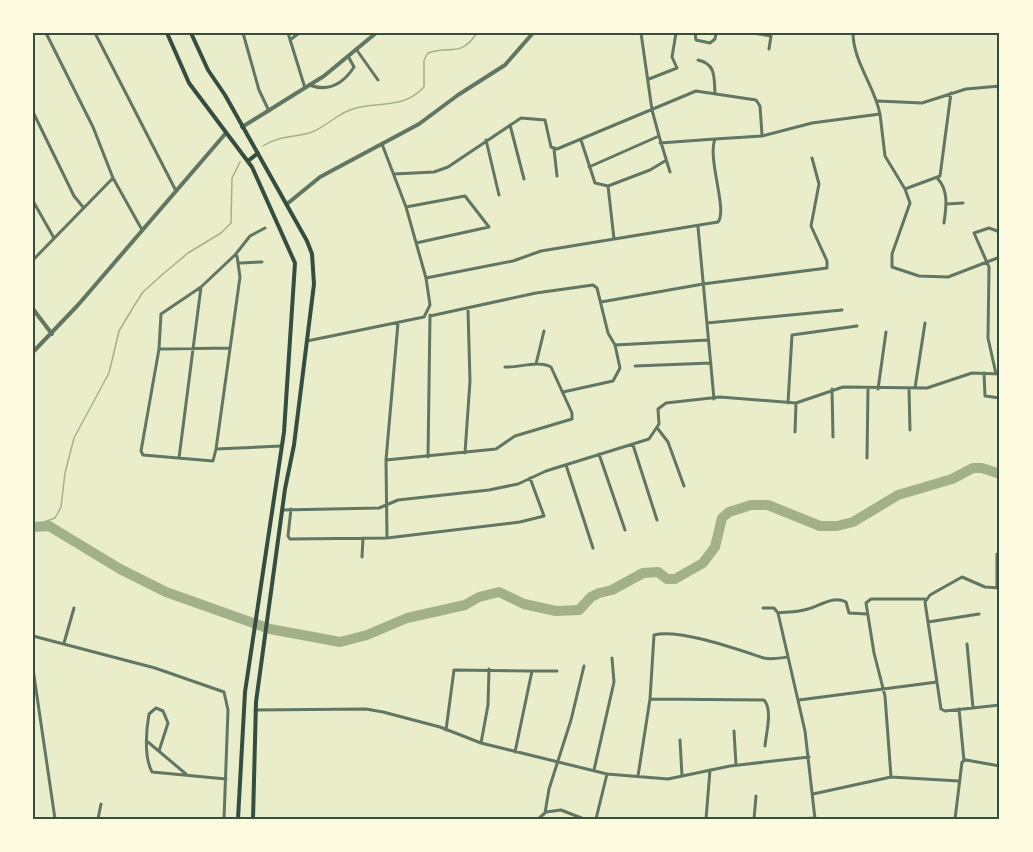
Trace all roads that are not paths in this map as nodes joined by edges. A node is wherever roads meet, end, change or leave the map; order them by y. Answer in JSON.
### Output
{"nodes":[{"id":1,"x":46,"y":33,"type":"edge"},
{"id":2,"x":95,"y":33,"type":"edge"},
{"id":3,"x":167,"y":33,"type":"edge"},
{"id":4,"x":190,"y":33,"type":"edge"},
{"id":5,"x":243,"y":33,"type":"edge"},
{"id":6,"x":288,"y":33,"type":"edge"},
{"id":7,"x":299,"y":33,"type":"edge"},
{"id":8,"x":376,"y":33,"type":"edge"},
{"id":9,"x":533,"y":33,"type":"edge"},
{"id":10,"x":641,"y":33,"type":"edge"},
{"id":11,"x":676,"y":33,"type":"edge"},
{"id":12,"x":695,"y":33,"type":"edge"},
{"id":13,"x":716,"y":33,"type":"edge"},
{"id":14,"x":753,"y":33,"type":"edge"},
{"id":15,"x":853,"y":33,"type":"edge"},
{"id":16,"x":771,"y":34,"type":"edge"},
{"id":17,"x":290,"y":40,"type":"junction"},
{"id":18,"x":356,"y":49,"type":"junction"},
{"id":19,"x":769,"y":49,"type":"dead end"},
{"id":20,"x":348,"y":56,"type":"junction"},
{"id":21,"x":698,"y":60,"type":"dead end"},
{"id":22,"x":684,"y":66,"type":"dead end"},
{"id":23,"x":677,"y":68,"type":"junction"},
{"id":24,"x":649,"y":79,"type":"junction"},
{"id":25,"x":378,"y":80,"type":"dead end"},
{"id":26,"x":999,"y":86,"type":"edge"},
{"id":27,"x":307,"y":87,"type":"junction"},
{"id":28,"x":715,"y":93,"type":"junction"},
{"id":29,"x":951,"y":93,"type":"junction"},
{"id":30,"x":878,"y":100,"type":"junction"},
{"id":31,"x":1000,"y":100,"type":"edge"},
{"id":32,"x":652,"y":110,"type":"junction"},
{"id":33,"x":269,"y":111,"type":"junction"},
{"id":34,"x":33,"y":112,"type":"edge"},
{"id":35,"x":880,"y":114,"type":"junction"},
{"id":36,"x":510,"y":125,"type":"junction"},
{"id":37,"x":242,"y":127,"type":"junction"},
{"id":38,"x":225,"y":133,"type":"junction"},
{"id":39,"x":659,"y":136,"type":"junction"},
{"id":40,"x":762,"y":136,"type":"junction"},
{"id":41,"x":715,"y":139,"type":"junction"},
{"id":42,"x":581,"y":140,"type":"junction"},
{"id":43,"x":486,"y":141,"type":"junction"},
{"id":44,"x":660,"y":143,"type":"junction"},
{"id":45,"x":382,"y":144,"type":"junction"},
{"id":46,"x":554,"y":149,"type":"junction"},
{"id":47,"x":258,"y":153,"type":"junction"},
{"id":48,"x":813,"y":158,"type":"dead end"},
{"id":49,"x":248,"y":160,"type":"junction"},
{"id":50,"x":665,"y":161,"type":"junction"},
{"id":51,"x":588,"y":167,"type":"junction"},
{"id":52,"x":670,"y":172,"type":"dead end"},
{"id":53,"x":394,"y":174,"type":"junction"},
{"id":54,"x":557,"y":176,"type":"dead end"},
{"id":55,"x":113,"y":178,"type":"junction"},
{"id":56,"x":524,"y":179,"type":"dead end"},
{"id":57,"x":938,"y":179,"type":"junction"},
{"id":58,"x":608,"y":186,"type":"junction"},
{"id":59,"x":175,"y":189,"type":"junction"},
{"id":60,"x":905,"y":189,"type":"junction"},
{"id":61,"x":499,"y":195,"type":"dead end"},
{"id":62,"x":33,"y":201,"type":"edge"},
{"id":63,"x":963,"y":203,"type":"dead end"},
{"id":64,"x":287,"y":204,"type":"junction"},
{"id":65,"x":946,"y":204,"type":"junction"},
{"id":66,"x":83,"y":207,"type":"junction"},
{"id":67,"x":406,"y":207,"type":"junction"},
{"id":68,"x":39,"y":212,"type":"junction"},
{"id":69,"x":33,"y":215,"type":"edge"},
{"id":70,"x":944,"y":223,"type":"dead end"},
{"id":71,"x":698,"y":227,"type":"junction"},
{"id":72,"x":141,"y":228,"type":"junction"},
{"id":73,"x":266,"y":228,"type":"dead end"},
{"id":74,"x":1000,"y":232,"type":"edge"},
{"id":75,"x":54,"y":238,"type":"junction"},
{"id":76,"x":614,"y":239,"type":"junction"},
{"id":77,"x":416,"y":243,"type":"junction"},
{"id":78,"x":235,"y":255,"type":"junction"},
{"id":79,"x":1000,"y":257,"type":"edge"},
{"id":80,"x":33,"y":260,"type":"edge"},
{"id":81,"x":262,"y":262,"type":"dead end"},
{"id":82,"x":987,"y":262,"type":"junction"},
{"id":83,"x":240,"y":263,"type":"junction"},
{"id":84,"x":426,"y":278,"type":"junction"},
{"id":85,"x":703,"y":284,"type":"junction"},
{"id":86,"x":201,"y":287,"type":"junction"},
{"id":87,"x":601,"y":302,"type":"junction"},
{"id":88,"x":33,"y":309,"type":"edge"},
{"id":89,"x":468,"y":310,"type":"junction"},
{"id":90,"x":842,"y":310,"type":"dead end"},
{"id":91,"x":429,"y":311,"type":"junction"},
{"id":92,"x":35,"y":314,"type":"edge"},
{"id":93,"x":430,"y":316,"type":"junction"},
{"id":94,"x":398,"y":323,"type":"junction"},
{"id":95,"x":707,"y":323,"type":"junction"},
{"id":96,"x":925,"y":323,"type":"dead end"},
{"id":97,"x":857,"y":326,"type":"dead end"},
{"id":98,"x":544,"y":331,"type":"dead end"},
{"id":99,"x":886,"y":332,"type":"dead end"},
{"id":100,"x":52,"y":334,"type":"junction"},
{"id":101,"x":708,"y":340,"type":"junction"},
{"id":102,"x":307,"y":341,"type":"junction"},
{"id":103,"x":615,"y":345,"type":"junction"},
{"id":104,"x":230,"y":348,"type":"junction"},
{"id":105,"x":159,"y":349,"type":"junction"},
{"id":106,"x":193,"y":349,"type":"junction"},
{"id":107,"x":33,"y":352,"type":"edge"},
{"id":108,"x":711,"y":363,"type":"junction"},
{"id":109,"x":536,"y":364,"type":"junction"},
{"id":110,"x":635,"y":366,"type":"dead end"},
{"id":111,"x":504,"y":367,"type":"dead end"},
{"id":112,"x":984,"y":373,"type":"junction"},
{"id":113,"x":998,"y":374,"type":"edge"},
{"id":114,"x":868,"y":388,"type":"junction"},
{"id":115,"x":878,"y":388,"type":"junction"},
{"id":116,"x":915,"y":388,"type":"junction"},
{"id":117,"x":832,"y":389,"type":"junction"},
{"id":118,"x":909,"y":389,"type":"junction"},
{"id":119,"x":563,"y":392,"type":"junction"},
{"id":120,"x":1000,"y":398,"type":"edge"},
{"id":121,"x":714,"y":399,"type":"junction"},
{"id":122,"x":788,"y":403,"type":"junction"},
{"id":123,"x":796,"y":403,"type":"junction"},
{"id":124,"x":658,"y":429,"type":"junction"},
{"id":125,"x":910,"y":430,"type":"dead end"},
{"id":126,"x":795,"y":432,"type":"dead end"},
{"id":127,"x":833,"y":437,"type":"dead end"},
{"id":128,"x":633,"y":445,"type":"junction"},
{"id":129,"x":281,"y":446,"type":"junction"},
{"id":130,"x":216,"y":449,"type":"junction"},
{"id":131,"x":465,"y":453,"type":"junction"},
{"id":132,"x":599,"y":454,"type":"junction"},
{"id":133,"x":428,"y":457,"type":"junction"},
{"id":134,"x":179,"y":458,"type":"junction"},
{"id":135,"x":867,"y":458,"type":"dead end"},
{"id":136,"x":386,"y":460,"type":"junction"},
{"id":137,"x":566,"y":465,"type":"junction"},
{"id":138,"x":530,"y":478,"type":"junction"},
{"id":139,"x":684,"y":486,"type":"dead end"},
{"id":140,"x":386,"y":506,"type":"junction"},
{"id":141,"x":291,"y":509,"type":"junction"},
{"id":142,"x":282,"y":510,"type":"junction"},
{"id":143,"x":657,"y":520,"type":"dead end"},
{"id":144,"x":625,"y":530,"type":"dead end"},
{"id":145,"x":363,"y":538,"type":"junction"},
{"id":146,"x":387,"y":538,"type":"junction"},
{"id":147,"x":593,"y":548,"type":"dead end"},
{"id":148,"x":997,"y":554,"type":"dead end"},
{"id":149,"x":362,"y":557,"type":"dead end"},
{"id":150,"x":999,"y":588,"type":"edge"},
{"id":151,"x":925,"y":599,"type":"junction"},
{"id":152,"x":74,"y":608,"type":"dead end"},
{"id":153,"x":763,"y":608,"type":"dead end"},
{"id":154,"x":778,"y":613,"type":"junction"},
{"id":155,"x":867,"y":614,"type":"junction"},
{"id":156,"x":979,"y":614,"type":"dead end"},
{"id":157,"x":928,"y":622,"type":"junction"},
{"id":158,"x":33,"y":636,"type":"edge"},
{"id":159,"x":64,"y":643,"type":"junction"},
{"id":160,"x":967,"y":644,"type":"dead end"},
{"id":161,"x":788,"y":657,"type":"junction"},
{"id":162,"x":612,"y":658,"type":"dead end"},
{"id":163,"x":584,"y":666,"type":"dead end"},
{"id":164,"x":33,"y":669,"type":"edge"},
{"id":165,"x":489,"y":669,"type":"junction"},
{"id":166,"x":532,"y":671,"type":"junction"},
{"id":167,"x":557,"y":671,"type":"dead end"},
{"id":168,"x":937,"y":682,"type":"junction"},
{"id":169,"x":884,"y":688,"type":"junction"},
{"id":170,"x":650,"y":699,"type":"junction"},
{"id":171,"x":800,"y":700,"type":"junction"},
{"id":172,"x":1000,"y":705,"type":"edge"},
{"id":173,"x":972,"y":708,"type":"junction"},
{"id":174,"x":255,"y":710,"type":"junction"},
{"id":175,"x":959,"y":710,"type":"junction"},
{"id":176,"x":446,"y":730,"type":"junction"},
{"id":177,"x":734,"y":731,"type":"dead end"},
{"id":178,"x":680,"y":740,"type":"dead end"},
{"id":179,"x":148,"y":742,"type":"junction"},
{"id":180,"x":481,"y":743,"type":"junction"},
{"id":181,"x":765,"y":746,"type":"dead end"},
{"id":182,"x":159,"y":750,"type":"junction"},
{"id":183,"x":514,"y":752,"type":"junction"},
{"id":184,"x":809,"y":757,"type":"junction"},
{"id":185,"x":964,"y":761,"type":"junction"},
{"id":186,"x":558,"y":762,"type":"junction"},
{"id":187,"x":736,"y":765,"type":"junction"},
{"id":188,"x":1000,"y":766,"type":"edge"},
{"id":189,"x":594,"y":770,"type":"junction"},
{"id":190,"x":710,"y":771,"type":"junction"},
{"id":191,"x":607,"y":774,"type":"junction"},
{"id":192,"x":188,"y":775,"type":"junction"},
{"id":193,"x":638,"y":776,"type":"junction"},
{"id":194,"x":682,"y":776,"type":"junction"},
{"id":195,"x":891,"y":777,"type":"junction"},
{"id":196,"x":226,"y":779,"type":"junction"},
{"id":197,"x":959,"y":781,"type":"junction"},
{"id":198,"x":813,"y":794,"type":"junction"},
{"id":199,"x":756,"y":796,"type":"dead end"},
{"id":200,"x":100,"y":804,"type":"dead end"},
{"id":201,"x":545,"y":813,"type":"junction"},
{"id":202,"x":55,"y":819,"type":"edge"},
{"id":203,"x":98,"y":819,"type":"edge"},
{"id":204,"x":224,"y":819,"type":"edge"},
{"id":205,"x":238,"y":819,"type":"edge"},
{"id":206,"x":253,"y":819,"type":"edge"},
{"id":207,"x":538,"y":819,"type":"edge"},
{"id":208,"x":584,"y":819,"type":"edge"},
{"id":209,"x":596,"y":819,"type":"edge"},
{"id":210,"x":706,"y":819,"type":"edge"},
{"id":211,"x":754,"y":819,"type":"edge"},
{"id":212,"x":798,"y":819,"type":"edge"},
{"id":213,"x":815,"y":819,"type":"edge"},
{"id":214,"x":872,"y":819,"type":"edge"},
{"id":215,"x":942,"y":819,"type":"edge"},
{"id":216,"x":955,"y":819,"type":"edge"}],
"edges":[{"from":1,"to":55,"type":"street"},
{"from":2,"to":59,"type":"street"},
{"from":3,"to":38,"type":"main road"},
{"from":4,"to":37,"type":"main road"},
{"from":5,"to":33,"type":"street"},
{"from":6,"to":17,"type":"street"},
{"from":7,"to":17,"type":"street"},
{"from":8,"to":18,"type":"street"},
{"from":9,"to":45,"type":"street"},
{"from":10,"to":24,"type":"street"},
{"from":11,"to":23,"type":"street"},
{"from":12,"to":13,"type":"street"},
{"from":14,"to":16,"type":"street"},
{"from":15,"to":30,"type":"street"},
{"from":16,"to":19,"type":"street"},
{"from":17,"to":27,"type":"street"},
{"from":18,"to":20,"type":"street"},
{"from":18,"to":25,"type":"street"},
{"from":20,"to":27,"type":"street"},
{"from":20,"to":27,"type":"street"},
{"from":21,"to":28,"type":"street"},
{"from":22,"to":23,"type":"street"},
{"from":23,"to":24,"type":"street"},
{"from":24,"to":32,"type":"street"},
{"from":26,"to":29,"type":"street"},
{"from":26,"to":31,"type":"street"},
{"from":27,"to":33,"type":"street"},
{"from":28,"to":32,"type":"street"},
{"from":28,"to":40,"type":"street"},
{"from":29,"to":30,"type":"street"},
{"from":29,"to":57,"type":"street"},
{"from":30,"to":35,"type":"street"},
{"from":32,"to":39,"type":"street"},
{"from":32,"to":42,"type":"street"},
{"from":33,"to":37,"type":"street"},
{"from":34,"to":66,"type":"street"},
{"from":35,"to":40,"type":"street"},
{"from":35,"to":60,"type":"street"},
{"from":36,"to":43,"type":"street"},
{"from":36,"to":46,"type":"street"},
{"from":36,"to":56,"type":"street"},
{"from":37,"to":47,"type":"main road"},
{"from":38,"to":49,"type":"main road"},
{"from":38,"to":59,"type":"street"},
{"from":39,"to":44,"type":"street"},
{"from":39,"to":51,"type":"street"},
{"from":40,"to":41,"type":"street"},
{"from":41,"to":44,"type":"street"},
{"from":41,"to":71,"type":"street"},
{"from":42,"to":46,"type":"street"},
{"from":42,"to":51,"type":"street"},
{"from":43,"to":53,"type":"street"},
{"from":43,"to":61,"type":"street"},
{"from":44,"to":50,"type":"street"},
{"from":45,"to":53,"type":"street"},
{"from":45,"to":64,"type":"street"},
{"from":46,"to":54,"type":"street"},
{"from":47,"to":49,"type":"main road"},
{"from":47,"to":64,"type":"main road"},
{"from":48,"to":85,"type":"street"},
{"from":49,"to":129,"type":"main road"},
{"from":50,"to":52,"type":"street"},
{"from":50,"to":58,"type":"street"},
{"from":51,"to":58,"type":"street"},
{"from":53,"to":67,"type":"street"},
{"from":55,"to":66,"type":"street"},
{"from":55,"to":72,"type":"street"},
{"from":57,"to":60,"type":"street"},
{"from":57,"to":65,"type":"street"},
{"from":58,"to":76,"type":"street"},
{"from":59,"to":72,"type":"street"},
{"from":60,"to":82,"type":"street"},
{"from":62,"to":68,"type":"street"},
{"from":63,"to":65,"type":"street"},
{"from":64,"to":102,"type":"main road"},
{"from":65,"to":70,"type":"street"},
{"from":66,"to":75,"type":"street"},
{"from":67,"to":77,"type":"street"},
{"from":67,"to":77,"type":"street"},
{"from":68,"to":69,"type":"street"},
{"from":68,"to":75,"type":"street"},
{"from":71,"to":76,"type":"street"},
{"from":71,"to":85,"type":"street"},
{"from":72,"to":100,"type":"street"},
{"from":73,"to":78,"type":"street"},
{"from":74,"to":82,"type":"street"},
{"from":75,"to":80,"type":"street"},
{"from":76,"to":84,"type":"street"},
{"from":77,"to":84,"type":"street"},
{"from":78,"to":83,"type":"street"},
{"from":78,"to":86,"type":"street"},
{"from":79,"to":82,"type":"street"},
{"from":81,"to":83,"type":"street"},
{"from":82,"to":113,"type":"street"},
{"from":83,"to":104,"type":"street"},
{"from":84,"to":91,"type":"street"},
{"from":85,"to":87,"type":"street"},
{"from":85,"to":95,"type":"street"},
{"from":86,"to":105,"type":"street"},
{"from":86,"to":106,"type":"street"},
{"from":87,"to":89,"type":"street"},
{"from":87,"to":103,"type":"street"},
{"from":88,"to":92,"type":"street"},
{"from":89,"to":93,"type":"street"},
{"from":89,"to":131,"type":"street"},
{"from":90,"to":95,"type":"street"},
{"from":91,"to":93,"type":"street"},
{"from":91,"to":94,"type":"street"},
{"from":92,"to":100,"type":"street"},
{"from":93,"to":133,"type":"street"},
{"from":94,"to":102,"type":"street"},
{"from":94,"to":136,"type":"street"},
{"from":95,"to":101,"type":"street"},
{"from":96,"to":116,"type":"street"},
{"from":97,"to":122,"type":"street"},
{"from":98,"to":109,"type":"street"},
{"from":99,"to":115,"type":"street"},
{"from":100,"to":107,"type":"street"},
{"from":101,"to":103,"type":"street"},
{"from":101,"to":108,"type":"street"},
{"from":102,"to":142,"type":"main road"},
{"from":103,"to":119,"type":"street"},
{"from":104,"to":106,"type":"street"},
{"from":104,"to":130,"type":"street"},
{"from":105,"to":106,"type":"street"},
{"from":105,"to":134,"type":"street"},
{"from":106,"to":134,"type":"street"},
{"from":108,"to":110,"type":"street"},
{"from":108,"to":121,"type":"street"},
{"from":109,"to":111,"type":"street"},
{"from":109,"to":119,"type":"street"},
{"from":112,"to":113,"type":"street"},
{"from":112,"to":116,"type":"street"},
{"from":112,"to":120,"type":"street"},
{"from":114,"to":115,"type":"street"},
{"from":114,"to":117,"type":"street"},
{"from":114,"to":135,"type":"street"},
{"from":115,"to":118,"type":"street"},
{"from":116,"to":118,"type":"street"},
{"from":117,"to":123,"type":"street"},
{"from":117,"to":127,"type":"street"},
{"from":118,"to":125,"type":"street"},
{"from":119,"to":131,"type":"street"},
{"from":121,"to":122,"type":"street"},
{"from":121,"to":124,"type":"street"},
{"from":122,"to":123,"type":"street"},
{"from":123,"to":126,"type":"street"},
{"from":124,"to":128,"type":"street"},
{"from":124,"to":139,"type":"street"},
{"from":128,"to":132,"type":"street"},
{"from":128,"to":143,"type":"street"},
{"from":129,"to":130,"type":"street"},
{"from":129,"to":205,"type":"main road"},
{"from":130,"to":134,"type":"street"},
{"from":131,"to":133,"type":"street"},
{"from":132,"to":137,"type":"street"},
{"from":132,"to":144,"type":"street"},
{"from":133,"to":136,"type":"street"},
{"from":136,"to":140,"type":"street"},
{"from":137,"to":138,"type":"street"},
{"from":137,"to":147,"type":"street"},
{"from":138,"to":140,"type":"street"},
{"from":138,"to":146,"type":"street"},
{"from":140,"to":141,"type":"street"},
{"from":140,"to":146,"type":"street"},
{"from":141,"to":142,"type":"street"},
{"from":141,"to":145,"type":"street"},
{"from":142,"to":174,"type":"main road"},
{"from":145,"to":146,"type":"street"},
{"from":145,"to":149,"type":"street"},
{"from":148,"to":150,"type":"street"},
{"from":150,"to":151,"type":"street"},
{"from":151,"to":155,"type":"street"},
{"from":151,"to":157,"type":"street"},
{"from":152,"to":159,"type":"street"},
{"from":153,"to":154,"type":"street"},
{"from":154,"to":155,"type":"street"},
{"from":154,"to":161,"type":"street"},
{"from":155,"to":169,"type":"street"},
{"from":156,"to":157,"type":"street"},
{"from":157,"to":168,"type":"street"},
{"from":158,"to":159,"type":"street"},
{"from":159,"to":196,"type":"street"},
{"from":160,"to":173,"type":"street"},
{"from":161,"to":170,"type":"street"},
{"from":161,"to":171,"type":"street"},
{"from":162,"to":189,"type":"street"},
{"from":163,"to":186,"type":"street"},
{"from":164,"to":202,"type":"street"},
{"from":165,"to":166,"type":"street"},
{"from":165,"to":176,"type":"street"},
{"from":165,"to":180,"type":"street"},
{"from":166,"to":167,"type":"street"},
{"from":166,"to":183,"type":"street"},
{"from":168,"to":169,"type":"street"},
{"from":168,"to":175,"type":"street"},
{"from":169,"to":171,"type":"street"},
{"from":169,"to":195,"type":"street"},
{"from":170,"to":181,"type":"street"},
{"from":170,"to":193,"type":"street"},
{"from":171,"to":184,"type":"street"},
{"from":172,"to":173,"type":"street"},
{"from":173,"to":175,"type":"street"},
{"from":174,"to":176,"type":"street"},
{"from":174,"to":206,"type":"main road"},
{"from":175,"to":185,"type":"street"},
{"from":176,"to":180,"type":"street"},
{"from":177,"to":187,"type":"street"},
{"from":178,"to":194,"type":"street"},
{"from":179,"to":182,"type":"street"},
{"from":179,"to":182,"type":"street"},
{"from":179,"to":192,"type":"street"},
{"from":180,"to":183,"type":"street"},
{"from":182,"to":192,"type":"street"},
{"from":183,"to":186,"type":"street"},
{"from":184,"to":187,"type":"street"},
{"from":184,"to":198,"type":"street"},
{"from":185,"to":188,"type":"street"},
{"from":185,"to":197,"type":"street"},
{"from":186,"to":189,"type":"street"},
{"from":186,"to":201,"type":"street"},
{"from":187,"to":190,"type":"street"},
{"from":189,"to":191,"type":"street"},
{"from":190,"to":194,"type":"street"},
{"from":190,"to":210,"type":"street"},
{"from":191,"to":193,"type":"street"},
{"from":191,"to":209,"type":"street"},
{"from":192,"to":196,"type":"street"},
{"from":193,"to":194,"type":"street"},
{"from":195,"to":197,"type":"street"},
{"from":195,"to":198,"type":"street"},
{"from":196,"to":204,"type":"street"},
{"from":197,"to":216,"type":"street"},
{"from":198,"to":213,"type":"street"},
{"from":199,"to":211,"type":"street"},
{"from":200,"to":203,"type":"street"},
{"from":201,"to":207,"type":"street"},
{"from":201,"to":208,"type":"street"},
{"from":212,"to":213,"type":"street"},
{"from":214,"to":215,"type":"street"}]}
